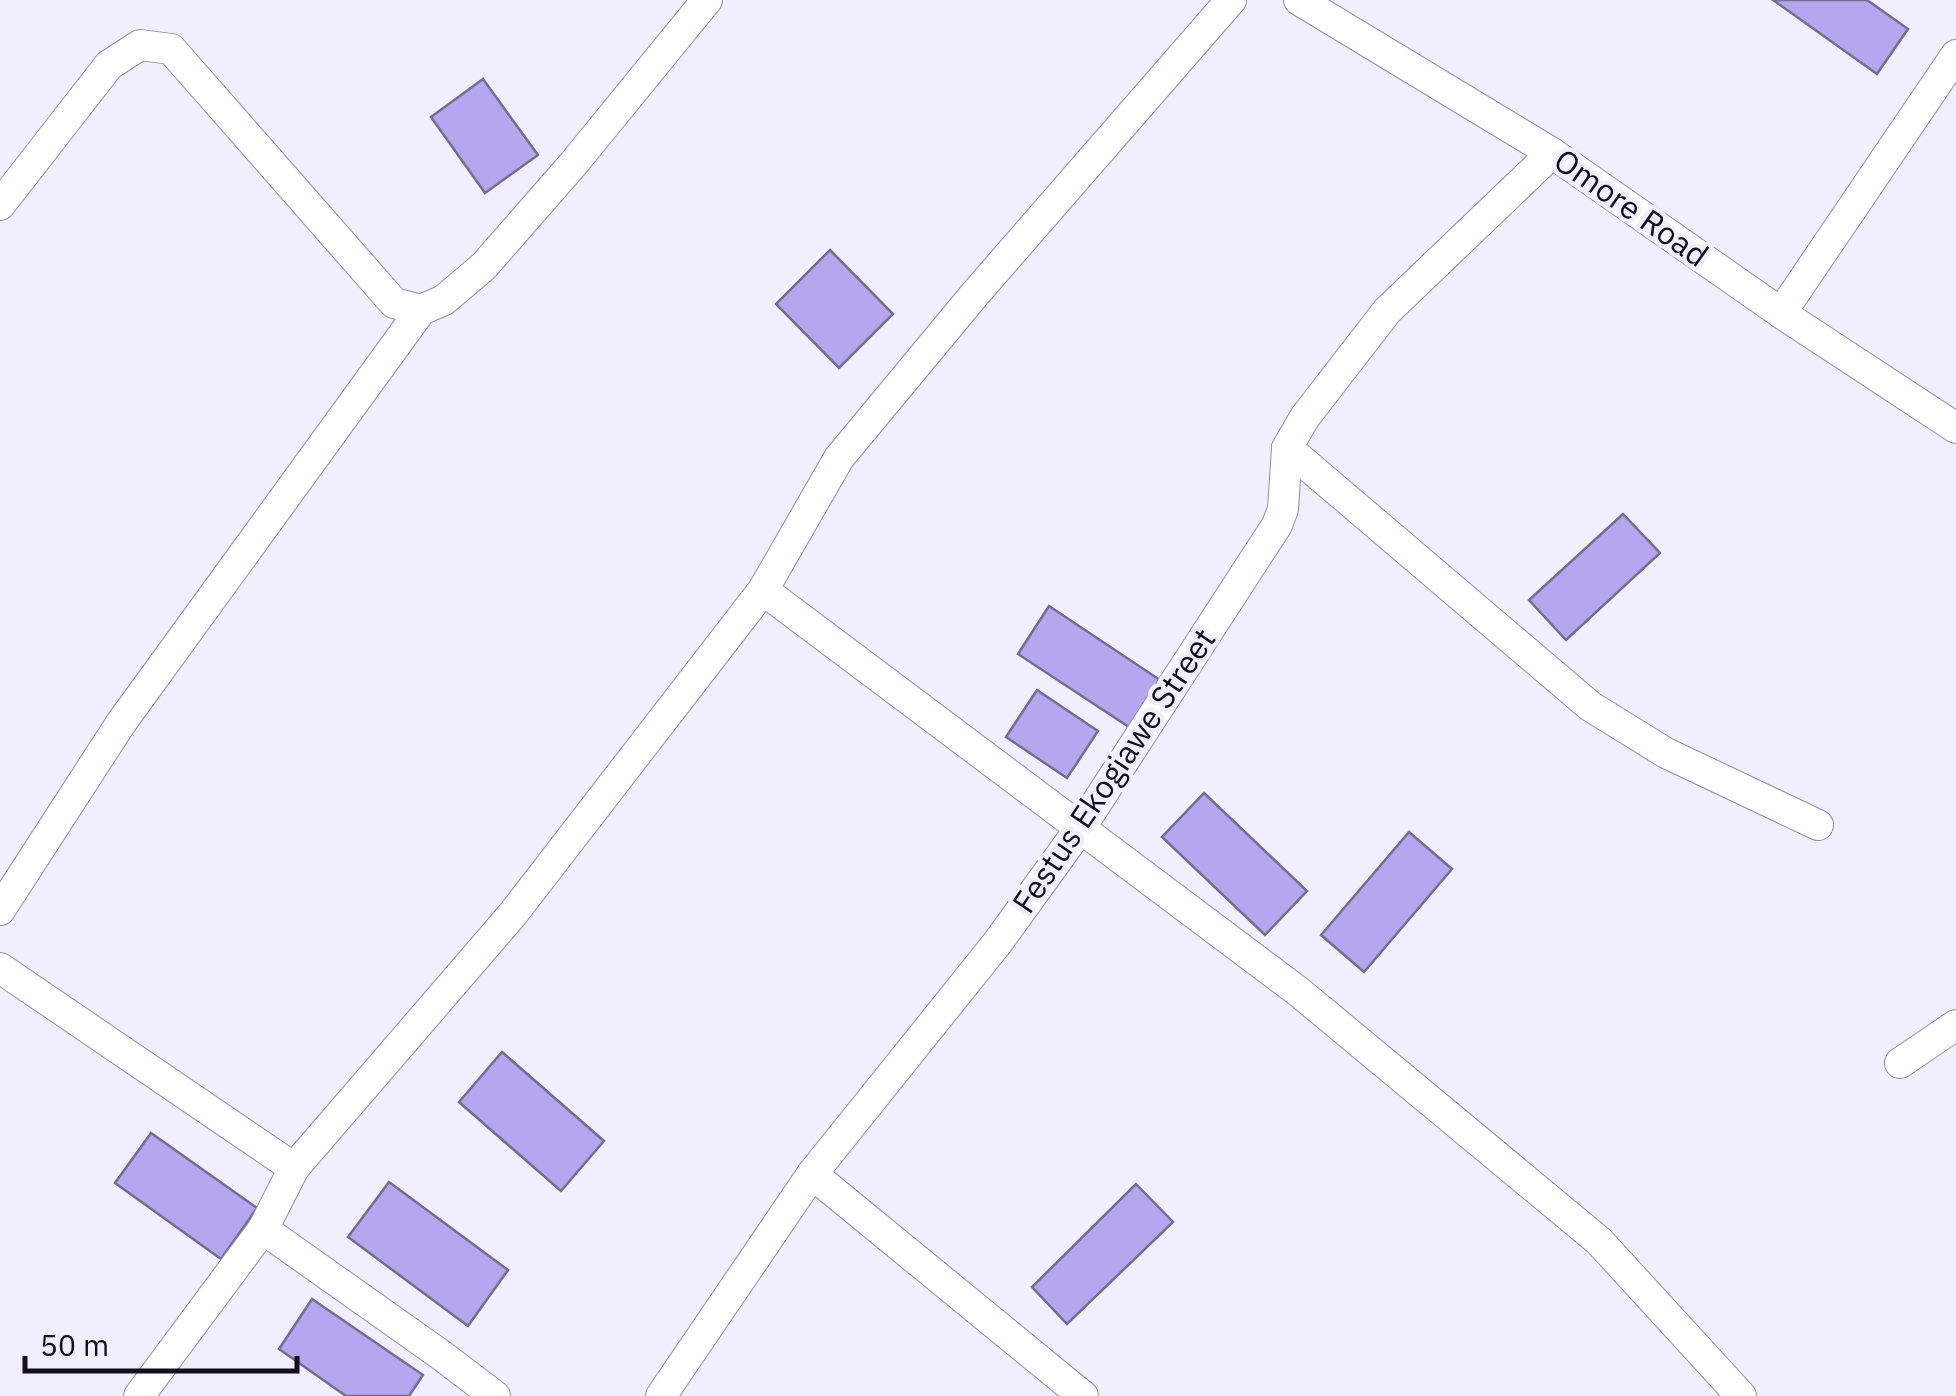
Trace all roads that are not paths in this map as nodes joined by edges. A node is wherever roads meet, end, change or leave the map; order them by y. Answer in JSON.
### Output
{"nodes":[{"id":1,"x":707,"y":0,"type":"edge"},
{"id":2,"x":1232,"y":0,"type":"edge"},
{"id":3,"x":1299,"y":0,"type":"edge"},
{"id":4,"x":1956,"y":55,"type":"edge"},
{"id":5,"x":1552,"y":152,"type":"junction"},
{"id":6,"x":0,"y":205,"type":"edge"},
{"id":7,"x":421,"y":310,"type":"junction"},
{"id":8,"x":1781,"y":313,"type":"junction"},
{"id":9,"x":1956,"y":428,"type":"edge"},
{"id":10,"x":1286,"y":448,"type":"junction"},
{"id":11,"x":762,"y":590,"type":"junction"},
{"id":12,"x":1818,"y":825,"type":"dead end"},
{"id":13,"x":1079,"y":830,"type":"junction"},
{"id":14,"x":0,"y":910,"type":"edge"},
{"id":15,"x":0,"y":968,"type":"edge"},
{"id":16,"x":1956,"y":1025,"type":"edge"},
{"id":17,"x":1900,"y":1063,"type":"dead end"},
{"id":18,"x":294,"y":1168,"type":"junction"},
{"id":19,"x":812,"y":1174,"type":"junction"},
{"id":20,"x":262,"y":1229,"type":"junction"},
{"id":21,"x":139,"y":1396,"type":"edge"},
{"id":22,"x":495,"y":1396,"type":"edge"},
{"id":23,"x":661,"y":1396,"type":"edge"},
{"id":24,"x":1083,"y":1396,"type":"edge"},
{"id":25,"x":1741,"y":1396,"type":"edge"}],
"edges":[{"from":1,"to":7,"type":"street"},
{"from":2,"to":11,"type":"street"},
{"from":3,"to":5,"type":"street","name":"Omore Road"},
{"from":4,"to":8,"type":"street"},
{"from":5,"to":8,"type":"street","name":"Omore Road"},
{"from":5,"to":10,"type":"street"},
{"from":6,"to":7,"type":"street"},
{"from":7,"to":14,"type":"street"},
{"from":8,"to":9,"type":"street","name":"Omore Road"},
{"from":10,"to":12,"type":"street"},
{"from":10,"to":13,"type":"street","name":"Festus Ekogiawe Street"},
{"from":11,"to":13,"type":"street"},
{"from":11,"to":18,"type":"street"},
{"from":13,"to":19,"type":"street","name":"Festus Ekogiawe Street"},
{"from":13,"to":25,"type":"street"},
{"from":15,"to":18,"type":"street"},
{"from":16,"to":17,"type":"street"},
{"from":18,"to":20,"type":"street"},
{"from":19,"to":23,"type":"street","name":"Festus Ekogiawe Street"},
{"from":19,"to":24,"type":"street"},
{"from":20,"to":21,"type":"street"},
{"from":20,"to":22,"type":"street"}]}
